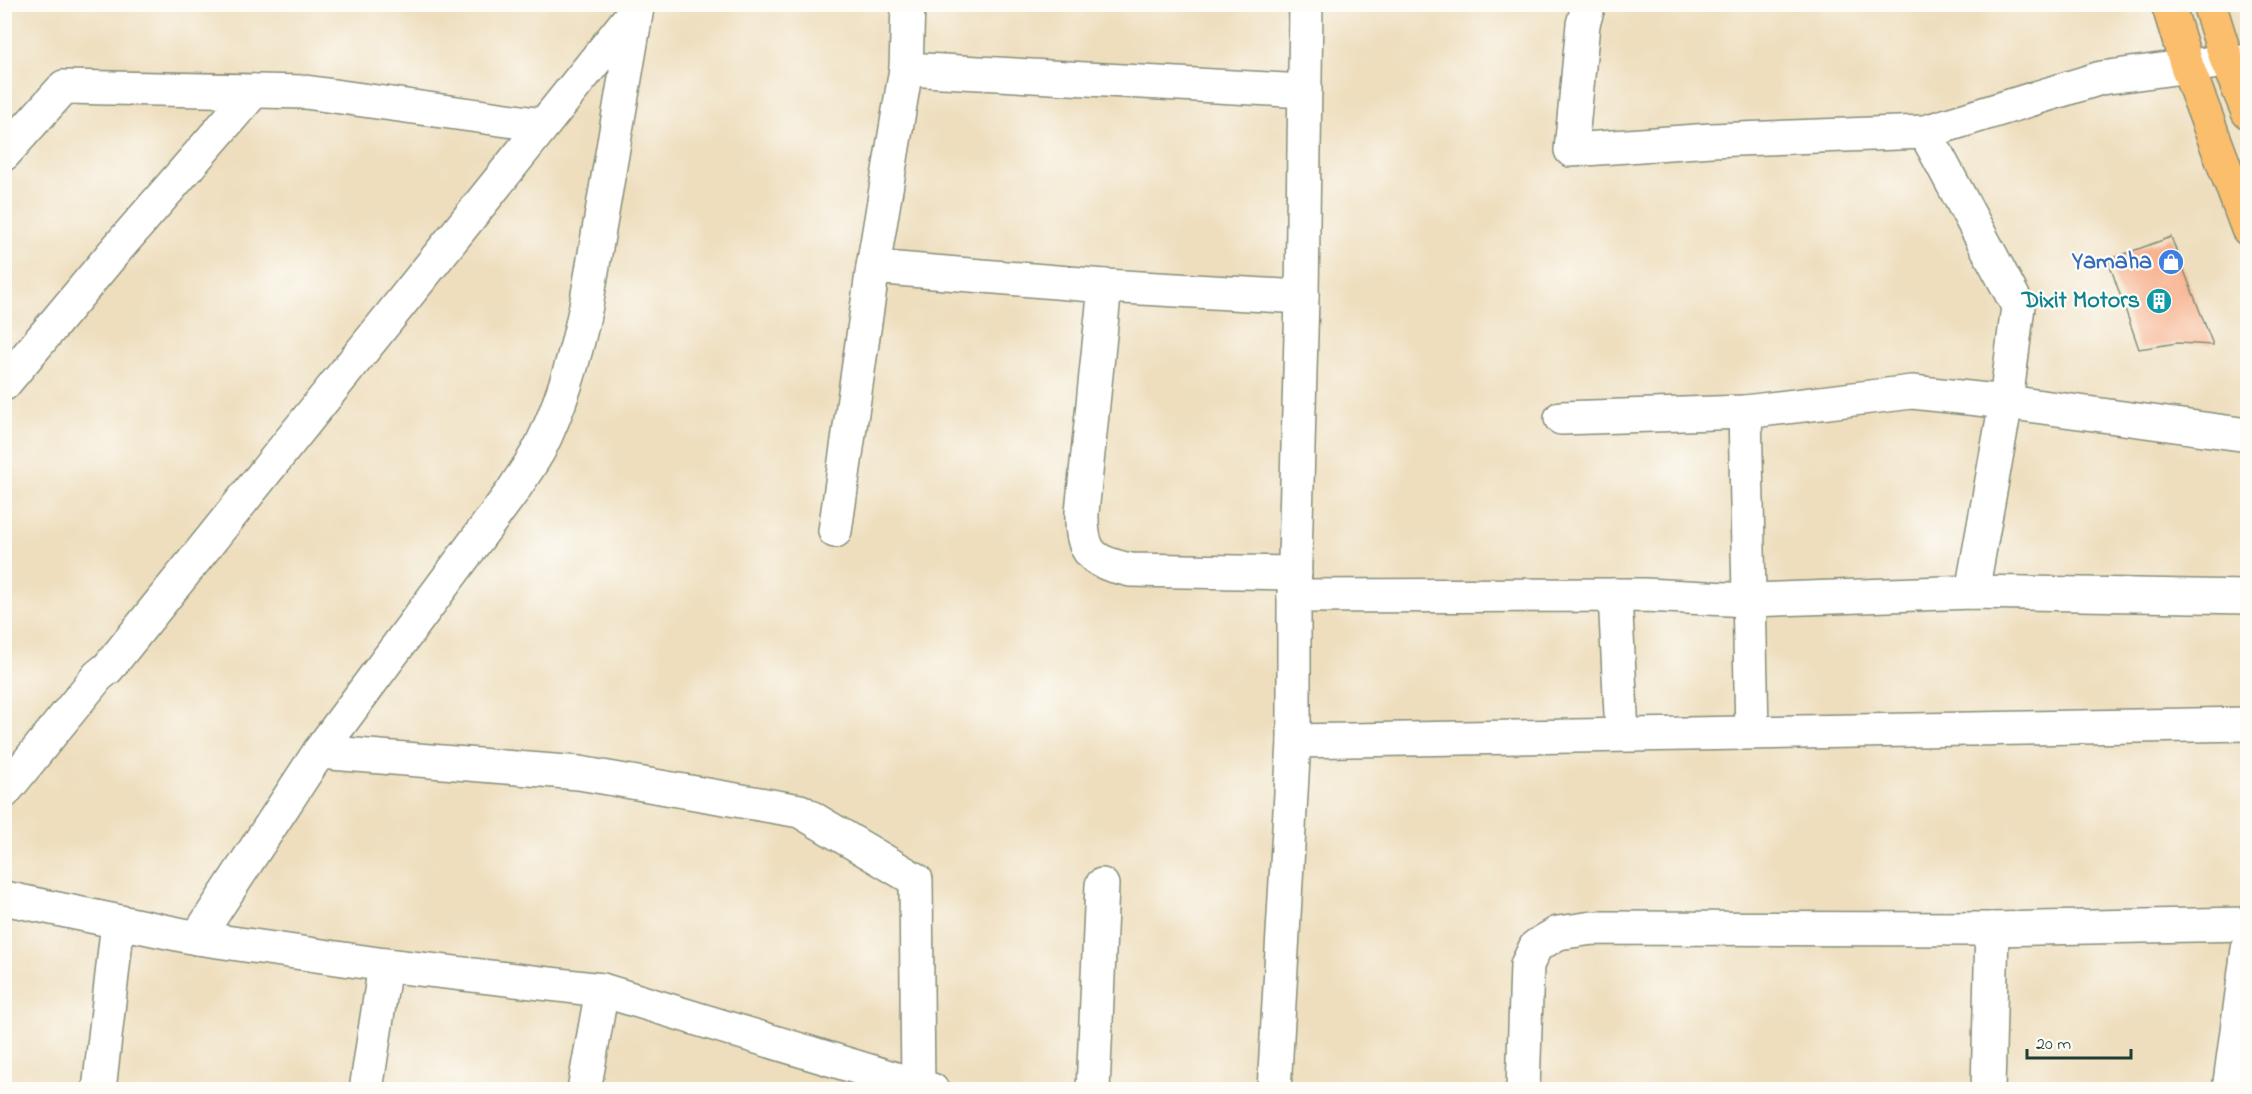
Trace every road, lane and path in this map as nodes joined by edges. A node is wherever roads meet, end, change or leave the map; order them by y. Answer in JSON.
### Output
{"nodes":[{"id":1,"x":908,"y":4,"type":"edge"},
{"id":2,"x":1306,"y":4,"type":"edge"},
{"id":3,"x":1589,"y":4,"type":"edge"},
{"id":4,"x":2168,"y":4,"type":"edge"},
{"id":5,"x":2209,"y":4,"type":"edge"},
{"id":6,"x":638,"y":6,"type":"edge"},
{"id":7,"x":2237,"y":62,"type":"edge"},
{"id":8,"x":2187,"y":66,"type":"junction"},
{"id":9,"x":906,"y":69,"type":"junction"},
{"id":10,"x":254,"y":91,"type":"junction"},
{"id":11,"x":1305,"y":92,"type":"junction"},
{"id":12,"x":2247,"y":112,"type":"edge"},
{"id":13,"x":543,"y":125,"type":"junction"},
{"id":14,"x":1924,"y":132,"type":"junction"},
{"id":15,"x":4,"y":154,"type":"edge"},
{"id":16,"x":2247,"y":229,"type":"edge"},
{"id":17,"x":873,"y":267,"type":"junction"},
{"id":18,"x":1105,"y":286,"type":"junction"},
{"id":19,"x":1302,"y":297,"type":"junction"},
{"id":20,"x":4,"y":384,"type":"edge"},
{"id":21,"x":2006,"y":402,"type":"junction"},
{"id":22,"x":1745,"y":412,"type":"junction"},
{"id":23,"x":1561,"y":418,"type":"dead end"},
{"id":24,"x":2247,"y":435,"type":"edge"},
{"id":25,"x":835,"y":531,"type":"dead end"},
{"id":26,"x":1295,"y":584,"type":"junction"},
{"id":27,"x":1972,"y":592,"type":"junction"},
{"id":28,"x":1615,"y":595,"type":"junction"},
{"id":29,"x":2247,"y":597,"type":"edge"},
{"id":30,"x":1749,"y":600,"type":"junction"},
{"id":31,"x":2247,"y":724,"type":"edge"},
{"id":32,"x":1752,"y":731,"type":"junction"},
{"id":33,"x":1622,"y":734,"type":"junction"},
{"id":34,"x":1294,"y":741,"type":"junction"},
{"id":35,"x":319,"y":752,"type":"junction"},
{"id":36,"x":4,"y":792,"type":"edge"},
{"id":37,"x":1102,"y":885,"type":"dead end"},
{"id":38,"x":4,"y":898,"type":"edge"},
{"id":39,"x":118,"y":922,"type":"junction"},
{"id":40,"x":2247,"y":924,"type":"edge"},
{"id":41,"x":1992,"y":929,"type":"junction"},
{"id":42,"x":197,"y":938,"type":"junction"},
{"id":43,"x":2247,"y":949,"type":"edge"},
{"id":44,"x":386,"y":965,"type":"junction"},
{"id":45,"x":602,"y":990,"type":"junction"},
{"id":46,"x":923,"y":1088,"type":"edge"},
{"id":47,"x":99,"y":1089,"type":"edge"},
{"id":48,"x":366,"y":1089,"type":"edge"},
{"id":49,"x":584,"y":1089,"type":"edge"},
{"id":50,"x":1093,"y":1089,"type":"edge"},
{"id":51,"x":1274,"y":1089,"type":"edge"},
{"id":52,"x":1523,"y":1089,"type":"edge"},
{"id":53,"x":1988,"y":1089,"type":"edge"},
{"id":54,"x":2229,"y":1089,"type":"edge"}],
"edges":[{"from":1,"to":9,"type":"street"},
{"from":2,"to":11,"type":"street"},
{"from":3,"to":14,"type":"street"},
{"from":4,"to":8,"type":"main road"},
{"from":5,"to":7,"type":"main road"},
{"from":6,"to":13,"type":"street"},
{"from":6,"to":35,"type":"street"},
{"from":7,"to":8,"type":"street"},
{"from":7,"to":12,"type":"main road"},
{"from":8,"to":14,"type":"street"},
{"from":8,"to":16,"type":"main road"},
{"from":9,"to":11,"type":"street"},
{"from":9,"to":17,"type":"street"},
{"from":10,"to":13,"type":"street"},
{"from":10,"to":15,"type":"street"},
{"from":10,"to":20,"type":"street"},
{"from":11,"to":19,"type":"street"},
{"from":13,"to":36,"type":"street"},
{"from":14,"to":21,"type":"street"},
{"from":17,"to":18,"type":"street"},
{"from":17,"to":25,"type":"street"},
{"from":18,"to":19,"type":"street"},
{"from":18,"to":26,"type":"street"},
{"from":19,"to":26,"type":"street"},
{"from":21,"to":22,"type":"street"},
{"from":21,"to":24,"type":"street"},
{"from":21,"to":27,"type":"street"},
{"from":22,"to":23,"type":"street"},
{"from":22,"to":30,"type":"street"},
{"from":26,"to":28,"type":"street"},
{"from":26,"to":34,"type":"street"},
{"from":27,"to":29,"type":"street"},
{"from":27,"to":30,"type":"street"},
{"from":28,"to":30,"type":"street"},
{"from":28,"to":33,"type":"street"},
{"from":30,"to":32,"type":"street"},
{"from":31,"to":32,"type":"street"},
{"from":32,"to":33,"type":"street"},
{"from":33,"to":34,"type":"street"},
{"from":34,"to":51,"type":"street"},
{"from":35,"to":42,"type":"street"},
{"from":35,"to":46,"type":"street"},
{"from":37,"to":50,"type":"street"},
{"from":38,"to":39,"type":"street"},
{"from":39,"to":42,"type":"street"},
{"from":39,"to":47,"type":"street"},
{"from":40,"to":41,"type":"street"},
{"from":41,"to":52,"type":"street"},
{"from":41,"to":53,"type":"street"},
{"from":42,"to":44,"type":"street"},
{"from":43,"to":54,"type":"street"},
{"from":44,"to":45,"type":"street"},
{"from":44,"to":48,"type":"street"},
{"from":45,"to":46,"type":"street"},
{"from":45,"to":49,"type":"street"}]}
